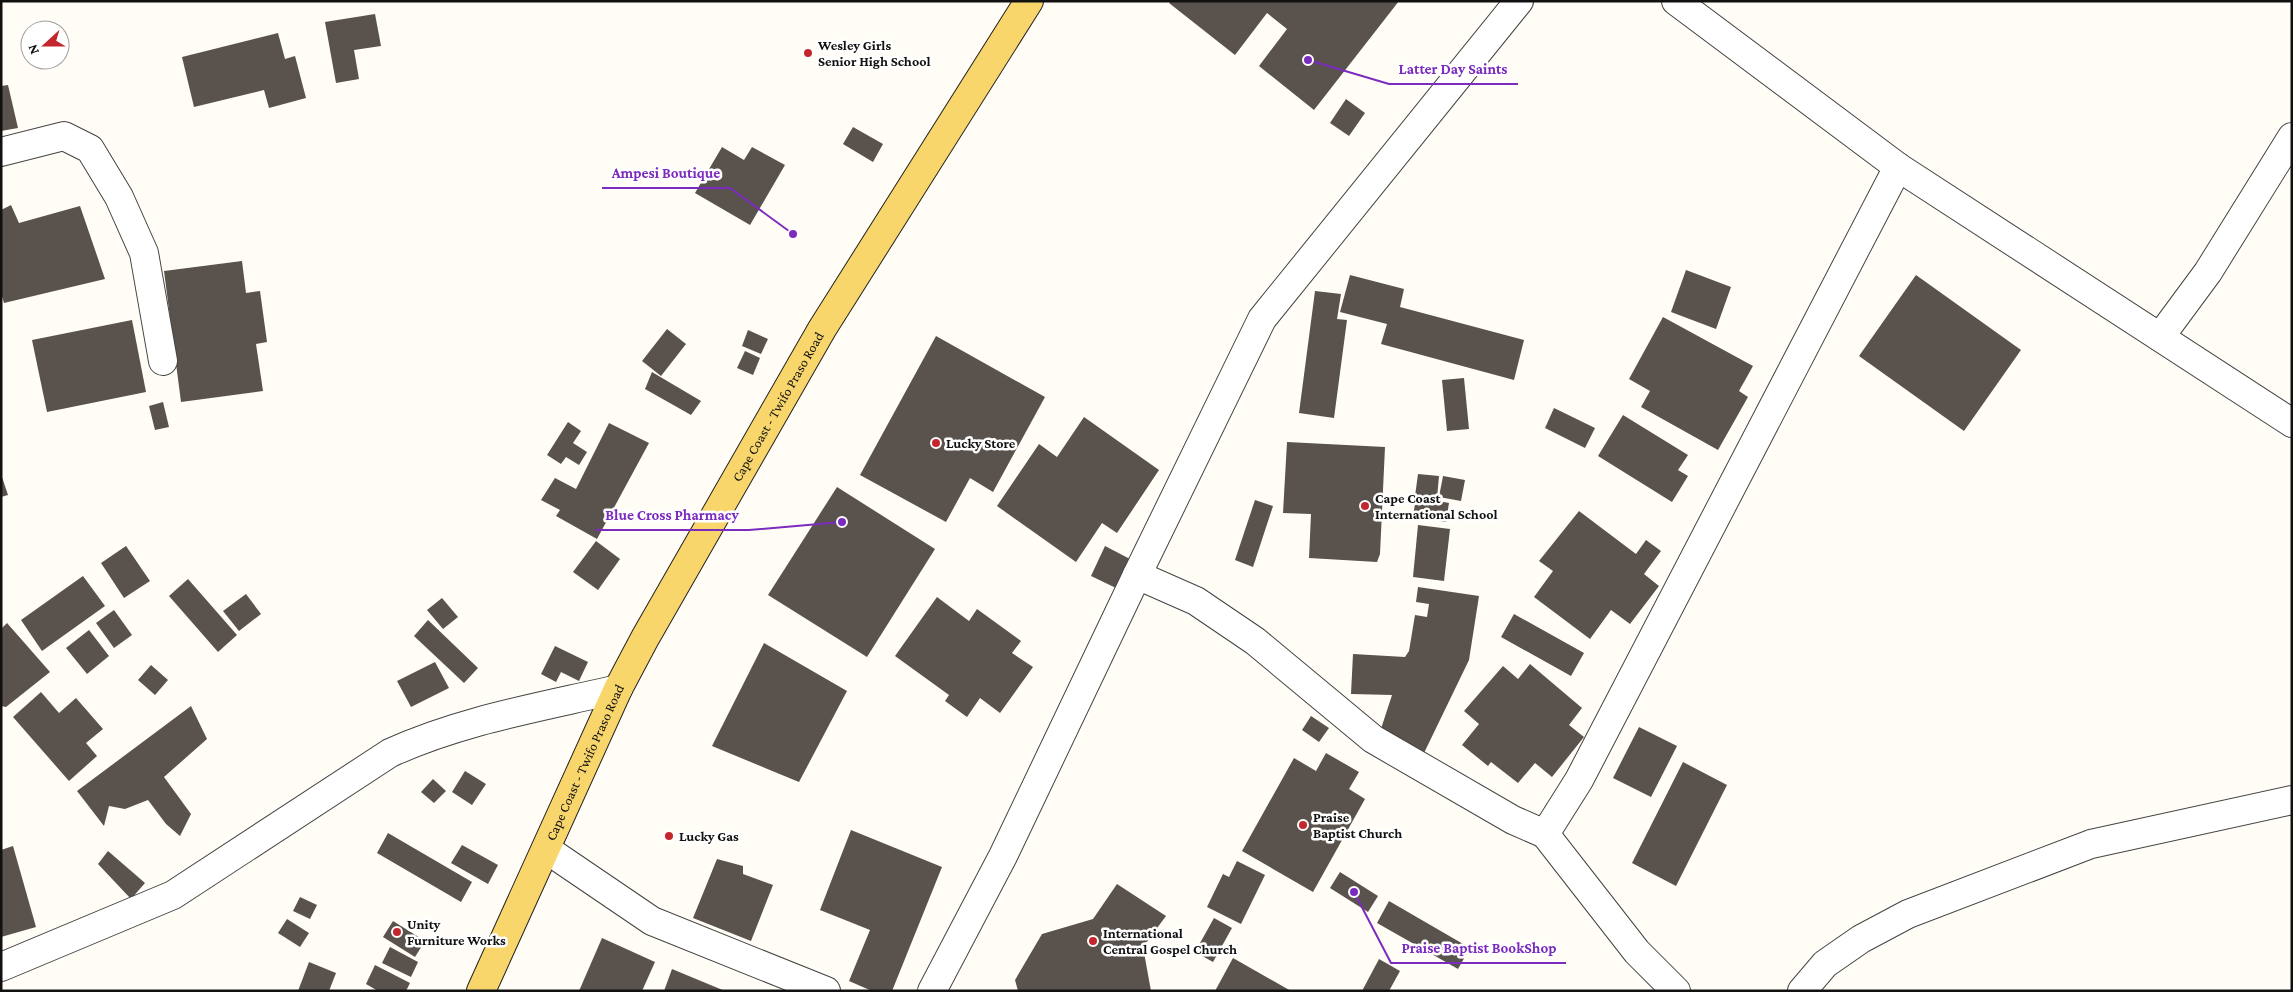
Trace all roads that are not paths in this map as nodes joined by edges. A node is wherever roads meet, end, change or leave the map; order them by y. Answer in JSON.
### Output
{"nodes":[{"id":1,"x":1029,"y":1,"type":"edge"},
{"id":2,"x":1519,"y":1,"type":"edge"},
{"id":3,"x":1676,"y":1,"type":"edge"},
{"id":4,"x":2292,"y":137,"type":"edge"},
{"id":5,"x":1,"y":152,"type":"edge"},
{"id":6,"x":1898,"y":167,"type":"junction"},
{"id":7,"x":2160,"y":338,"type":"junction"},
{"id":8,"x":163,"y":361,"type":"dead end"},
{"id":9,"x":2292,"y":423,"type":"edge"},
{"id":10,"x":1137,"y":574,"type":"junction"},
{"id":11,"x":618,"y":689,"type":"junction"},
{"id":12,"x":2292,"y":800,"type":"edge"},
{"id":13,"x":1545,"y":834,"type":"junction"},
{"id":14,"x":546,"y":849,"type":"junction"},
{"id":15,"x":1,"y":967,"type":"edge"},
{"id":16,"x":481,"y":991,"type":"edge"},
{"id":17,"x":826,"y":991,"type":"edge"},
{"id":18,"x":932,"y":991,"type":"edge"},
{"id":19,"x":1676,"y":991,"type":"edge"},
{"id":20,"x":1802,"y":991,"type":"edge"}],
"edges":[{"from":1,"to":11,"type":"main road","name":"Cape Coast - Twifo Praso Road"},
{"from":2,"to":10,"type":"street"},
{"from":3,"to":6,"type":"street"},
{"from":4,"to":7,"type":"street"},
{"from":5,"to":8,"type":"street"},
{"from":6,"to":7,"type":"street"},
{"from":6,"to":13,"type":"street"},
{"from":7,"to":9,"type":"street"},
{"from":10,"to":13,"type":"street"},
{"from":10,"to":18,"type":"street"},
{"from":11,"to":14,"type":"main road","name":"Cape Coast - Twifo Praso Road"},
{"from":11,"to":15,"type":"street"},
{"from":12,"to":20,"type":"street"},
{"from":13,"to":19,"type":"street"},
{"from":14,"to":16,"type":"main road","name":"Cape Coast - Twifo Praso Road"},
{"from":14,"to":17,"type":"street"}]}
